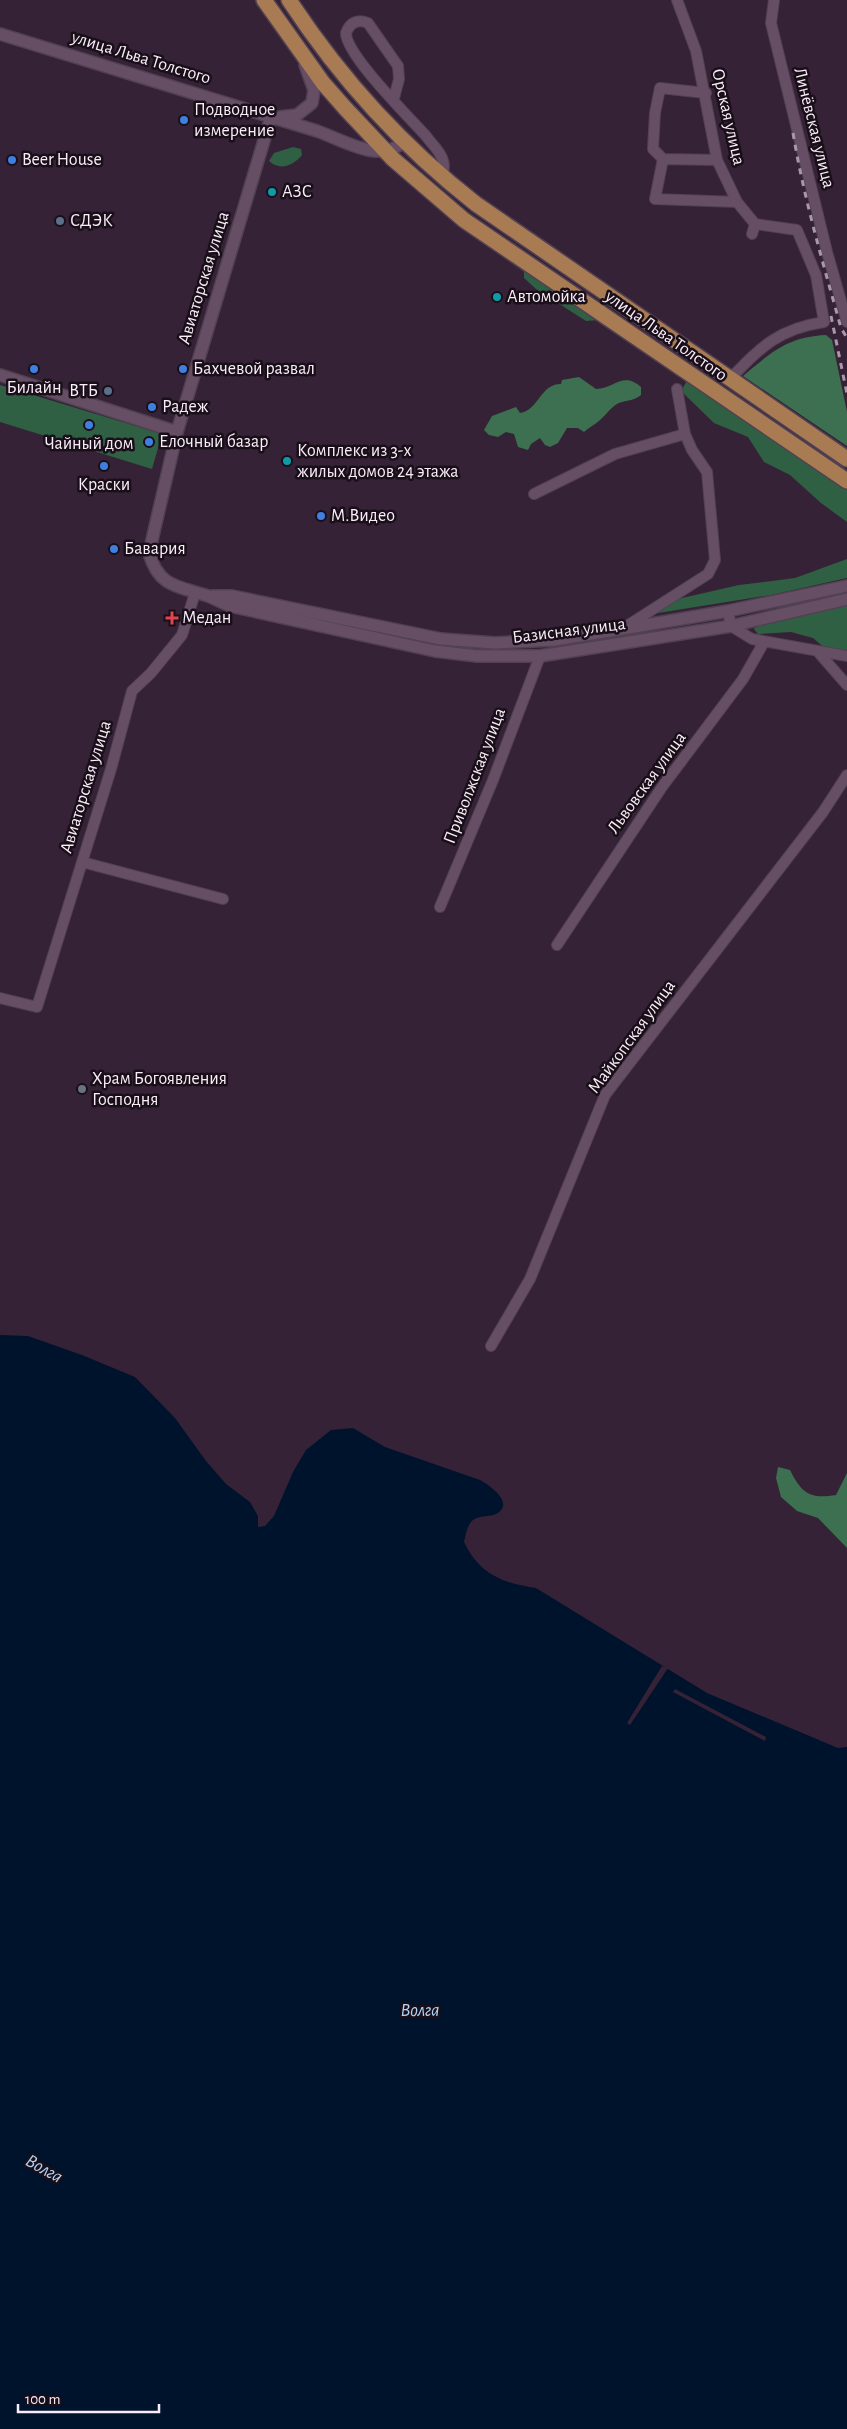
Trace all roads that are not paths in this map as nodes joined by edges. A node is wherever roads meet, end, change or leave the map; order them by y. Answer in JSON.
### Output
{"nodes":[{"id":1,"x":264,"y":0,"type":"edge"},
{"id":2,"x":289,"y":0,"type":"edge"},
{"id":3,"x":678,"y":0,"type":"edge"},
{"id":4,"x":774,"y":0,"type":"edge"},
{"id":5,"x":0,"y":34,"type":"edge"},
{"id":6,"x":298,"y":49,"type":"junction"},
{"id":7,"x":706,"y":94,"type":"junction"},
{"id":8,"x":394,"y":98,"type":"junction"},
{"id":9,"x":271,"y":117,"type":"junction"},
{"id":10,"x":404,"y":141,"type":"junction"},
{"id":11,"x":386,"y":152,"type":"junction"},
{"id":12,"x":663,"y":159,"type":"junction"},
{"id":13,"x":718,"y":160,"type":"junction"},
{"id":14,"x":442,"y":177,"type":"junction"},
{"id":15,"x":737,"y":202,"type":"junction"},
{"id":16,"x":847,"y":322,"type":"edge"},
{"id":17,"x":0,"y":375,"type":"edge"},
{"id":18,"x":730,"y":379,"type":"junction"},
{"id":19,"x":677,"y":389,"type":"dead end"},
{"id":20,"x":177,"y":432,"type":"junction"},
{"id":21,"x":685,"y":434,"type":"junction"},
{"id":22,"x":847,"y":459,"type":"edge"},
{"id":23,"x":847,"y":481,"type":"edge"},
{"id":24,"x":534,"y":494,"type":"dead end"},
{"id":25,"x":153,"y":566,"type":"joint"},
{"id":26,"x":847,"y":586,"type":"edge"},
{"id":27,"x":196,"y":593,"type":"junction"},
{"id":28,"x":208,"y":596,"type":"junction"},
{"id":29,"x":847,"y":599,"type":"edge"},
{"id":30,"x":728,"y":611,"type":"junction"},
{"id":31,"x":731,"y":626,"type":"junction"},
{"id":32,"x":622,"y":629,"type":"junction"},
{"id":33,"x":764,"y":642,"type":"junction"},
{"id":34,"x":819,"y":653,"type":"junction"},
{"id":35,"x":540,"y":656,"type":"junction"},
{"id":36,"x":847,"y":656,"type":"edge"},
{"id":37,"x":847,"y":685,"type":"edge"},
{"id":38,"x":847,"y":775,"type":"edge"},
{"id":39,"x":82,"y":862,"type":"junction"},
{"id":40,"x":223,"y":898,"type":"dead end"},
{"id":41,"x":440,"y":907,"type":"dead end"},
{"id":42,"x":557,"y":944,"type":"dead end"},
{"id":43,"x":0,"y":998,"type":"edge"},
{"id":44,"x":491,"y":1346,"type":"dead end"}],
"edges":[{"from":1,"to":6,"type":"main road","name":"улица Льва Толстого"},
{"from":2,"to":10,"type":"main road","name":"улица Льва Толстого"},
{"from":3,"to":7,"type":"street","name":"Орская улица"},
{"from":4,"to":16,"type":"street","name":"Линёвская улица"},
{"from":5,"to":9,"type":"street","name":"улица Льва Толстого"},
{"from":6,"to":9,"type":"street","name":"улица Льва Толстого"},
{"from":6,"to":11,"type":"main road","name":"улица Льва Толстого"},
{"from":7,"to":12,"type":"street"},
{"from":7,"to":13,"type":"street","name":"Орская улица"},
{"from":8,"to":8,"type":"street"},
{"from":8,"to":14,"type":"street"},
{"from":9,"to":11,"type":"street","name":"улица Льва Толстого"},
{"from":9,"to":20,"type":"street","name":"Авиаторская улица"},
{"from":10,"to":11,"type":"street"},
{"from":10,"to":14,"type":"main road","name":"улица Льва Толстого"},
{"from":11,"to":23,"type":"main road","name":"улица Льва Толстого"},
{"from":12,"to":13,"type":"street"},
{"from":12,"to":15,"type":"street"},
{"from":13,"to":15,"type":"street","name":"Орская улица"},
{"from":14,"to":18,"type":"main road","name":"улица Льва Толстого"},
{"from":15,"to":18,"type":"street","name":"Орская улица"},
{"from":17,"to":20,"type":"street"},
{"from":18,"to":22,"type":"main road","name":"улица Льва Толстого"},
{"from":19,"to":21,"type":"street"},
{"from":20,"to":25,"type":"street","name":"Авиаторская улица"},
{"from":21,"to":24,"type":"street"},
{"from":21,"to":32,"type":"street"},
{"from":25,"to":27,"type":"street","name":"Базисная улица"},
{"from":26,"to":30,"type":"street","name":"Базисная улица"},
{"from":27,"to":28,"type":"street","name":"Базисная улица"},
{"from":27,"to":39,"type":"street","name":"Авиаторская улица"},
{"from":28,"to":32,"type":"street","name":"Базисная улица"},
{"from":28,"to":35,"type":"street","name":"Базисная улица"},
{"from":29,"to":31,"type":"street","name":"Базисная улица"},
{"from":30,"to":31,"type":"street"},
{"from":30,"to":32,"type":"street","name":"Базисная улица"},
{"from":31,"to":33,"type":"street"},
{"from":31,"to":35,"type":"street","name":"Базисная улица"},
{"from":33,"to":34,"type":"street"},
{"from":33,"to":42,"type":"street","name":"Львовская улица"},
{"from":34,"to":36,"type":"street"},
{"from":34,"to":37,"type":"street"},
{"from":35,"to":41,"type":"street","name":"Приволжская улица"},
{"from":38,"to":44,"type":"street","name":"Майкопская улица"},
{"from":39,"to":40,"type":"street"},
{"from":39,"to":43,"type":"street","name":"Авиаторская улица"}]}
